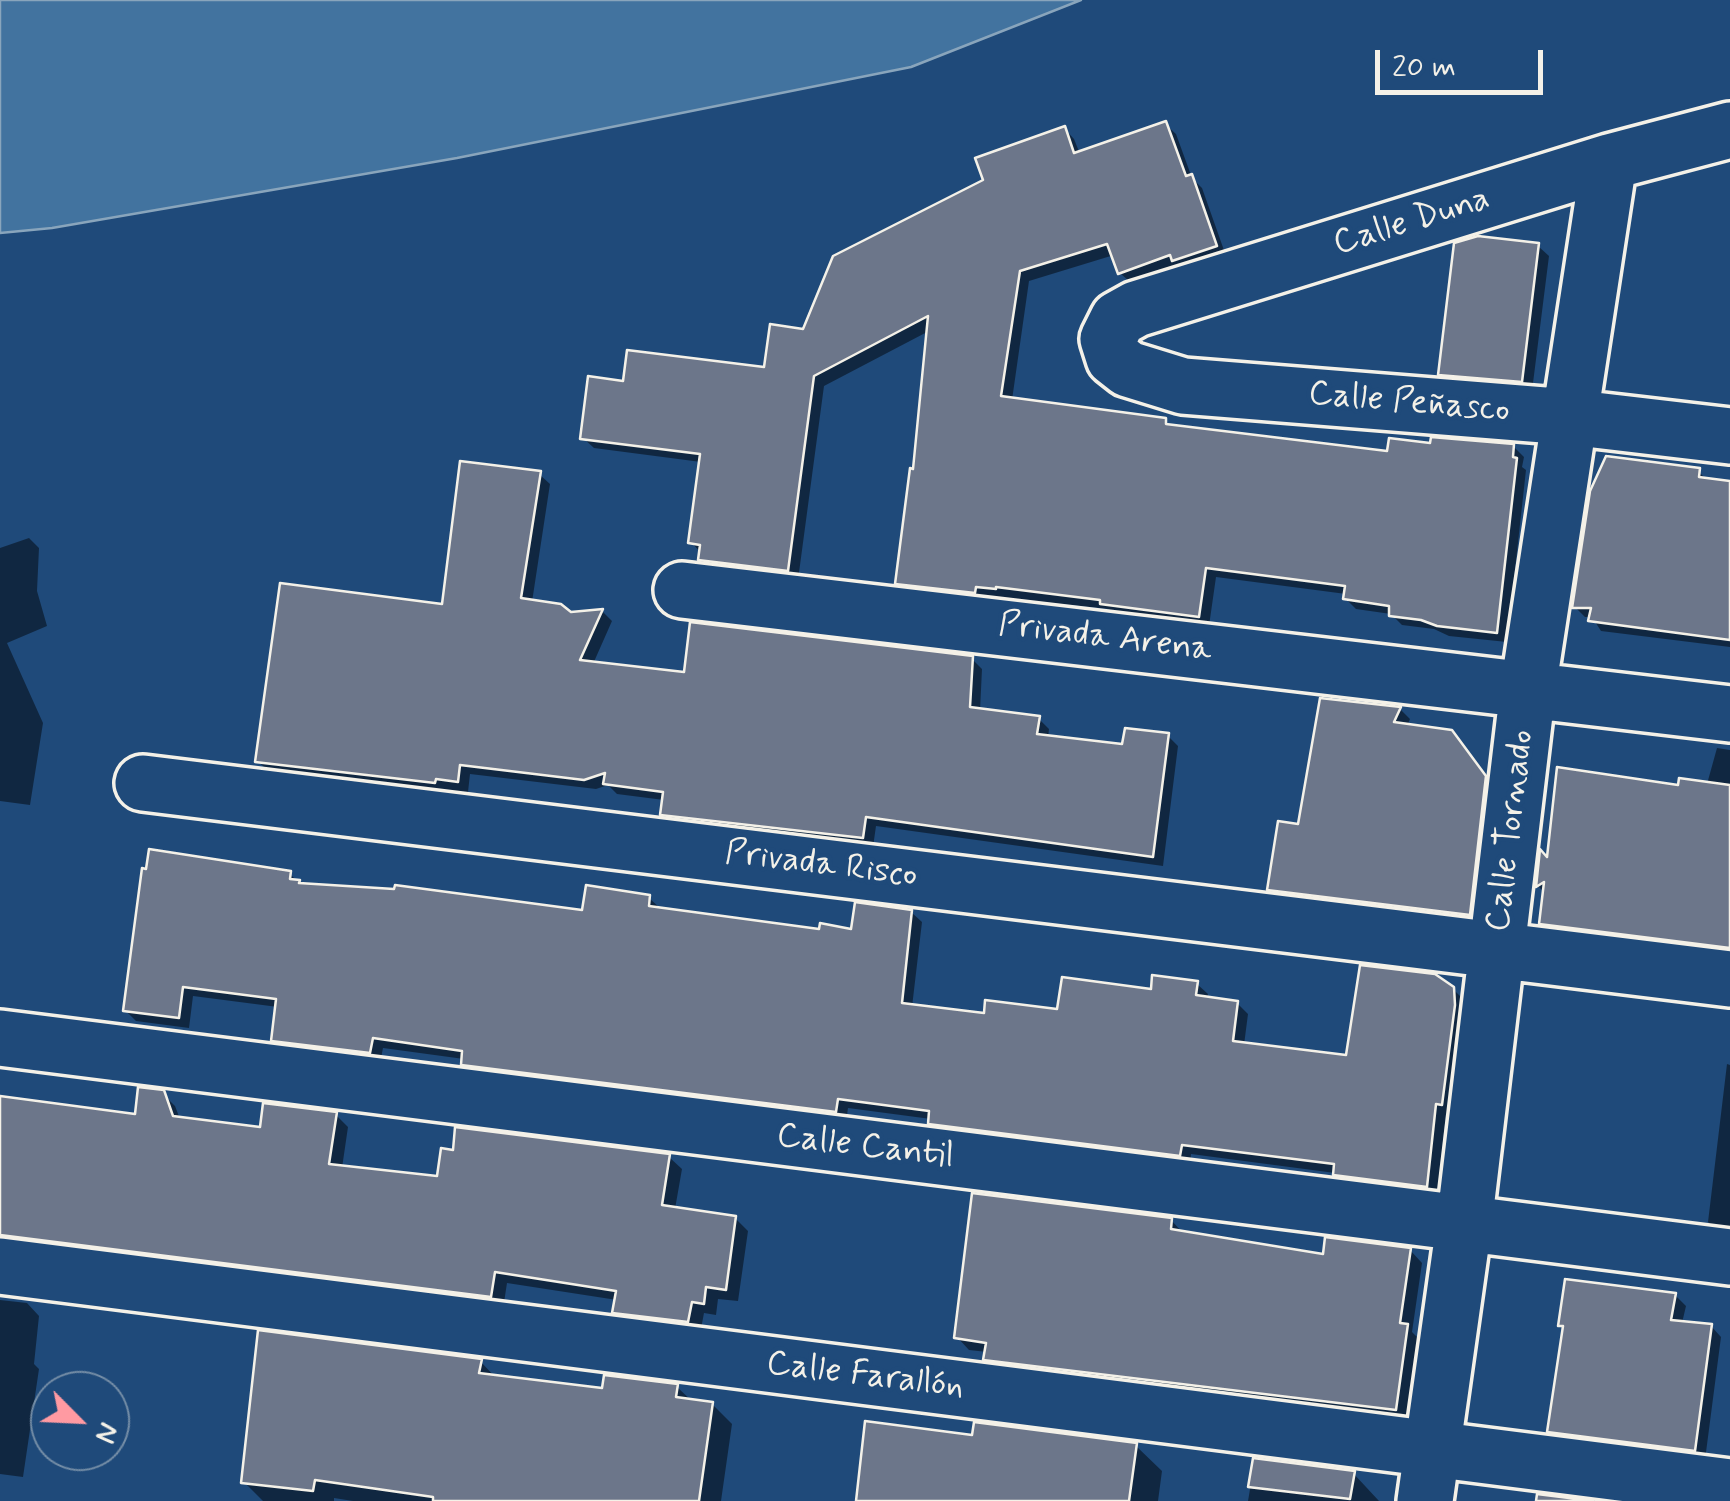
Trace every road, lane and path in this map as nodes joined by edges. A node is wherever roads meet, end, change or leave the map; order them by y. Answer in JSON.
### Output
{"nodes":[{"id":1,"x":1730,"y":130,"type":"edge"},
{"id":2,"x":1609,"y":162,"type":"junction"},
{"id":3,"x":1108,"y":339,"type":"joint"},
{"id":4,"x":1569,"y":417,"type":"junction"},
{"id":5,"x":1730,"y":436,"type":"edge"},
{"id":6,"x":682,"y":590,"type":"dead end"},
{"id":7,"x":1528,"y":689,"type":"junction"},
{"id":8,"x":1730,"y":714,"type":"edge"},
{"id":9,"x":143,"y":783,"type":"dead end"},
{"id":10,"x":1498,"y":950,"type":"junction"},
{"id":11,"x":1730,"y":980,"type":"edge"},
{"id":12,"x":0,"y":1038,"type":"edge"},
{"id":13,"x":1464,"y":1225,"type":"junction"},
{"id":14,"x":1730,"y":1256,"type":"edge"},
{"id":15,"x":0,"y":1266,"type":"edge"},
{"id":16,"x":1428,"y":1475,"type":"edge"},
{"id":17,"x":1730,"y":1487,"type":"edge"}],
"edges":[{"from":1,"to":2,"type":"street","name":"Calle Duna"},
{"from":2,"to":3,"type":"street","name":"Calle Duna"},
{"from":2,"to":4,"type":"street","name":"Calle Tornado"},
{"from":3,"to":4,"type":"street","name":"Calle Peñasco"},
{"from":4,"to":5,"type":"street","name":"Calle Peñasco"},
{"from":4,"to":7,"type":"street","name":"Calle Tornado"},
{"from":6,"to":7,"type":"street","name":"Privada Arena"},
{"from":7,"to":8,"type":"street","name":"Privada Arena"},
{"from":7,"to":10,"type":"street","name":"Calle Tornado"},
{"from":9,"to":10,"type":"street","name":"Privada Risco"},
{"from":10,"to":11,"type":"street","name":"Privada Risco"},
{"from":10,"to":13,"type":"street","name":"Calle Tornado"},
{"from":12,"to":13,"type":"street","name":"Calle Cantil"},
{"from":13,"to":14,"type":"street","name":"Calle Cantil"},
{"from":13,"to":16,"type":"street","name":"Calle Tornado"},
{"from":15,"to":16,"type":"street","name":"Calle Farallón"},
{"from":16,"to":17,"type":"street","name":"Calle Farallón"}]}
